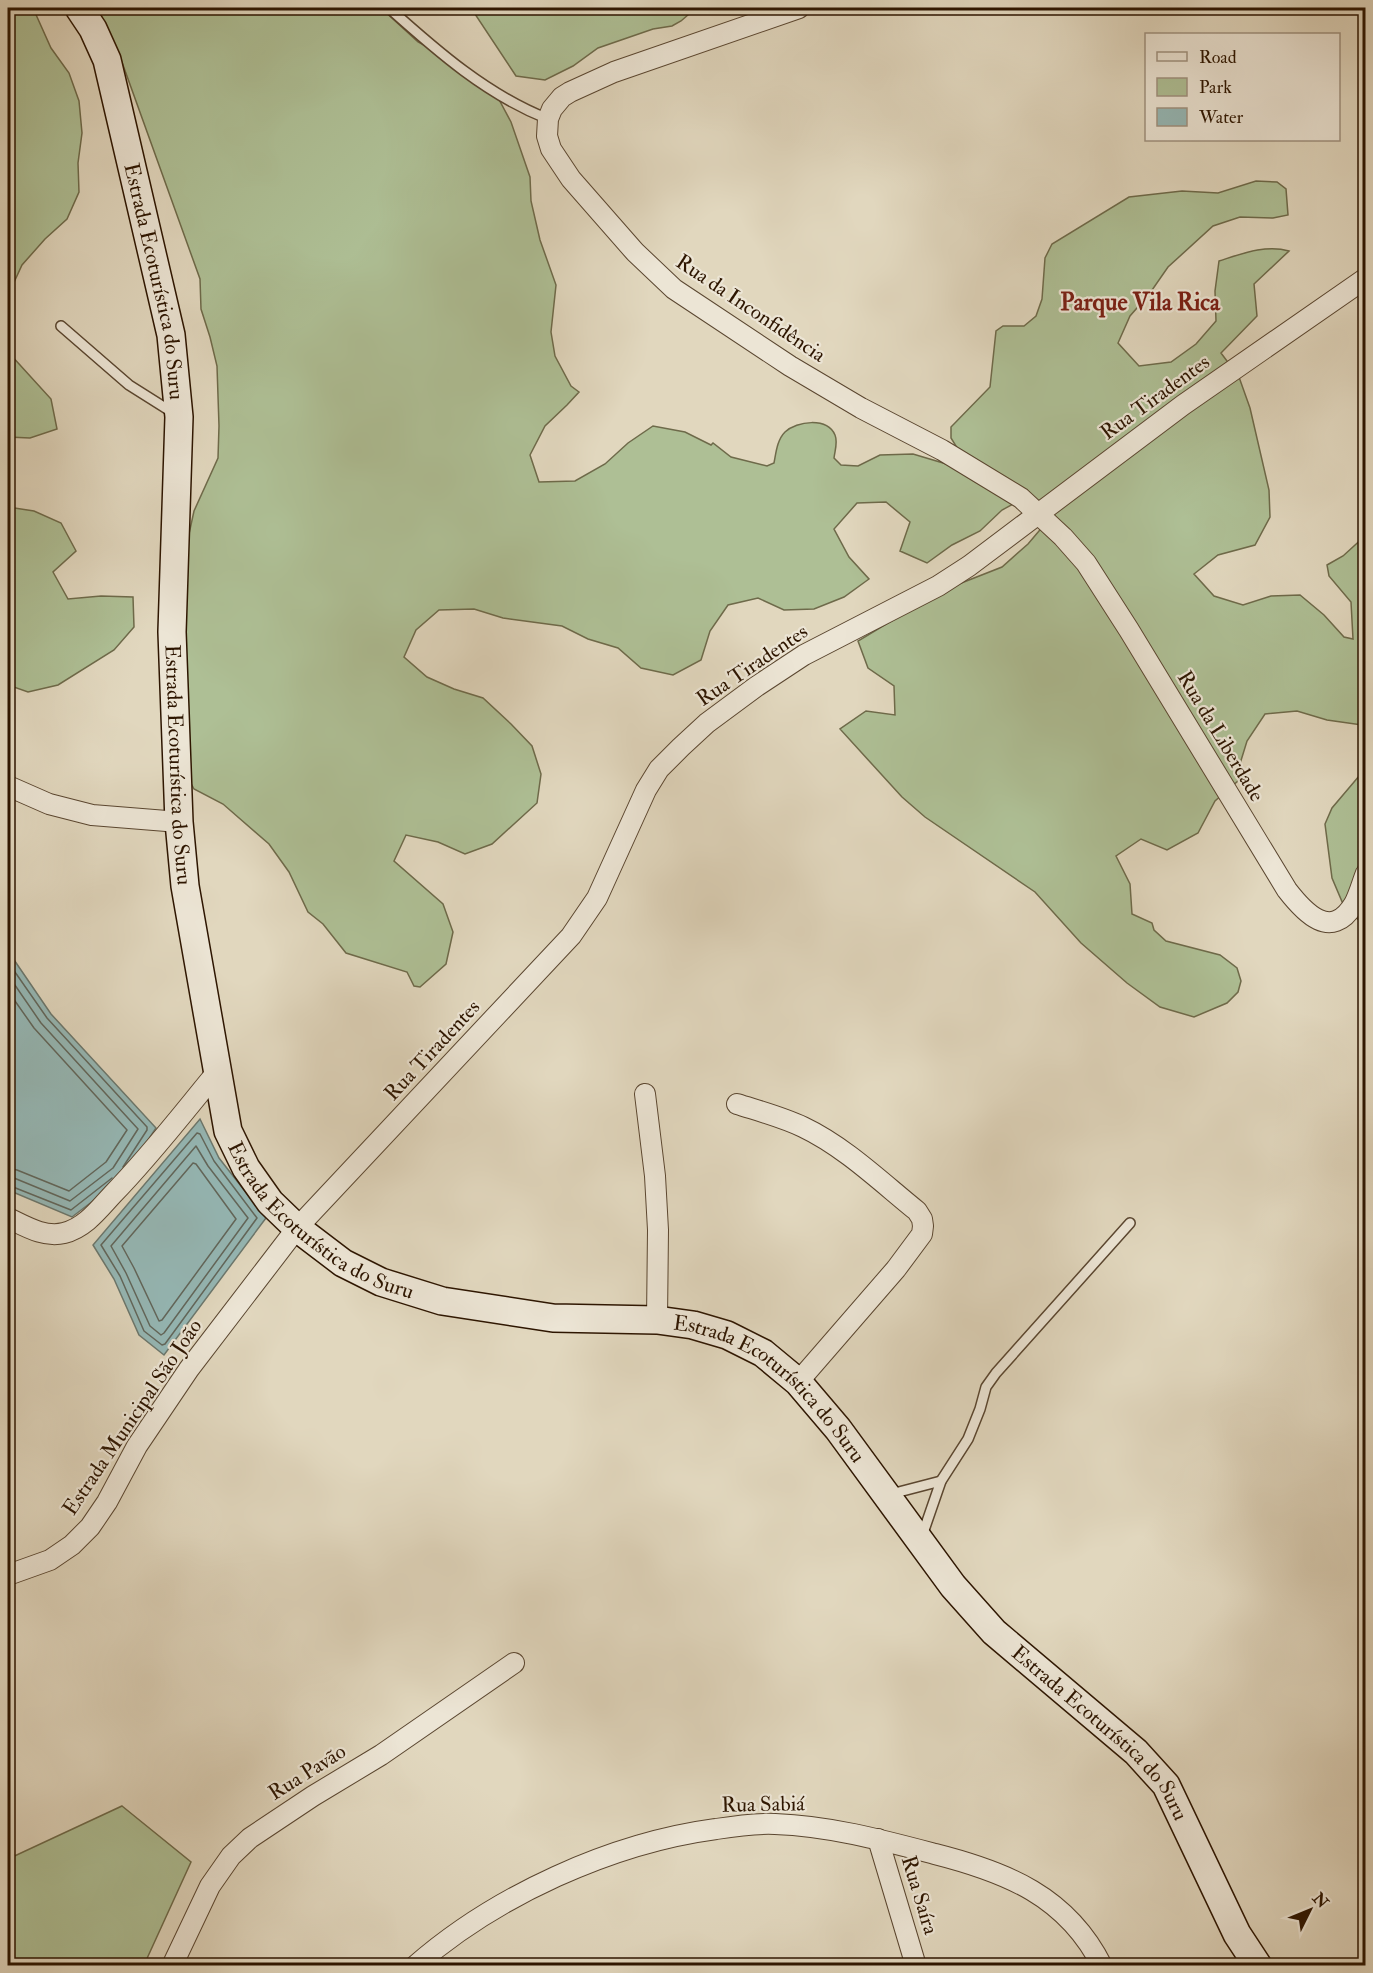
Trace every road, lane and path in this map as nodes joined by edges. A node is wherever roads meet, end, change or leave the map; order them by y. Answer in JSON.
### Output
{"nodes":[{"id":1,"x":79,"y":8,"type":"edge"},
{"id":2,"x":389,"y":8,"type":"edge"},
{"id":3,"x":799,"y":8,"type":"edge"},
{"id":4,"x":548,"y":119,"type":"junction"},
{"id":5,"x":1365,"y":278,"type":"edge"},
{"id":6,"x":61,"y":326,"type":"dead end"},
{"id":7,"x":179,"y":417,"type":"junction"},
{"id":8,"x":1039,"y":513,"type":"junction"},
{"id":9,"x":8,"y":786,"type":"edge"},
{"id":10,"x":179,"y":822,"type":"junction"},
{"id":11,"x":1365,"y":873,"type":"edge"},
{"id":12,"x":217,"y":1072,"type":"junction"},
{"id":13,"x":645,"y":1094,"type":"dead end"},
{"id":14,"x":737,"y":1104,"type":"dead end"},
{"id":15,"x":8,"y":1218,"type":"edge"},
{"id":16,"x":1130,"y":1222,"type":"dead end"},
{"id":17,"x":297,"y":1228,"type":"junction"},
{"id":18,"x":657,"y":1320,"type":"junction"},
{"id":19,"x":798,"y":1382,"type":"junction"},
{"id":20,"x":941,"y":1481,"type":"junction"},
{"id":21,"x":886,"y":1496,"type":"junction"},
{"id":22,"x":920,"y":1542,"type":"junction"},
{"id":23,"x":8,"y":1575,"type":"edge"},
{"id":24,"x":514,"y":1663,"type":"dead end"},
{"id":25,"x":878,"y":1839,"type":"junction"},
{"id":26,"x":172,"y":1965,"type":"edge"},
{"id":27,"x":415,"y":1965,"type":"edge"},
{"id":28,"x":916,"y":1965,"type":"edge"},
{"id":29,"x":1102,"y":1965,"type":"edge"},
{"id":30,"x":1258,"y":1965,"type":"edge"}],
"edges":[{"from":1,"to":7,"type":"main road","name":"Estrada Ecoturística do Suru"},
{"from":2,"to":4,"type":"lane"},
{"from":3,"to":4,"type":"street"},
{"from":4,"to":8,"type":"street","name":"Rua da Inconfidência"},
{"from":5,"to":8,"type":"street","name":"Rua Tiradentes"},
{"from":6,"to":7,"type":"lane"},
{"from":7,"to":10,"type":"main road","name":"Estrada Ecoturística do Suru"},
{"from":8,"to":11,"type":"street","name":"Rua da Liberdade"},
{"from":8,"to":17,"type":"street","name":"Rua Tiradentes"},
{"from":9,"to":10,"type":"street"},
{"from":10,"to":12,"type":"main road","name":"Estrada Ecoturística do Suru"},
{"from":12,"to":15,"type":"street"},
{"from":12,"to":17,"type":"main road","name":"Estrada Ecoturística do Suru"},
{"from":13,"to":18,"type":"street"},
{"from":14,"to":19,"type":"street"},
{"from":16,"to":20,"type":"lane"},
{"from":17,"to":18,"type":"main road","name":"Estrada Ecoturística do Suru"},
{"from":17,"to":23,"type":"street","name":"Estrada Municipal São João"},
{"from":18,"to":19,"type":"main road","name":"Estrada Ecoturística do Suru"},
{"from":19,"to":21,"type":"main road","name":"Estrada Ecoturística do Suru"},
{"from":20,"to":21,"type":"lane"},
{"from":20,"to":22,"type":"lane"},
{"from":21,"to":22,"type":"main road","name":"Estrada Ecoturística do Suru"},
{"from":22,"to":30,"type":"main road","name":"Estrada Ecoturística do Suru"},
{"from":24,"to":26,"type":"street","name":"Rua Pavão"},
{"from":25,"to":27,"type":"street","name":"Rua Sabiá"},
{"from":25,"to":28,"type":"street","name":"Rua Saíra"},
{"from":25,"to":29,"type":"street","name":"Rua Sabiá"}]}
